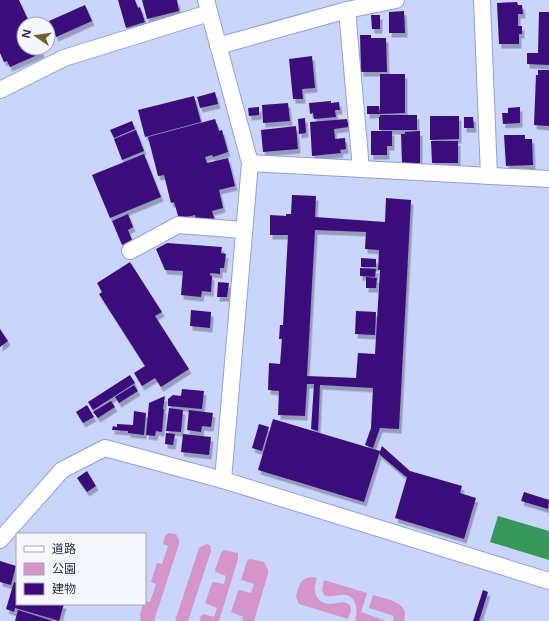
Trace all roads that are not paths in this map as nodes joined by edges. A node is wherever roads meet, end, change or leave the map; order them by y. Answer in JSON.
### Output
{"nodes":[{"id":1,"x":396,"y":0,"type":"edge"},
{"id":2,"x":482,"y":0,"type":"edge"},
{"id":3,"x":207,"y":7,"type":"edge"},
{"id":4,"x":347,"y":10,"type":"junction"},
{"id":5,"x":218,"y":46,"type":"junction"},
{"id":6,"x":0,"y":90,"type":"edge"},
{"id":7,"x":250,"y":163,"type":"junction"},
{"id":8,"x":360,"y":169,"type":"junction"},
{"id":9,"x":489,"y":176,"type":"junction"},
{"id":10,"x":549,"y":179,"type":"edge"},
{"id":11,"x":244,"y":230,"type":"junction"},
{"id":12,"x":130,"y":252,"type":"dead end"},
{"id":13,"x":223,"y":480,"type":"junction"},
{"id":14,"x":0,"y":540,"type":"edge"},
{"id":15,"x":549,"y":581,"type":"edge"}],
"edges":[{"from":1,"to":4,"type":"street"},
{"from":2,"to":9,"type":"street"},
{"from":3,"to":5,"type":"street"},
{"from":3,"to":6,"type":"street"},
{"from":4,"to":5,"type":"street"},
{"from":4,"to":8,"type":"street"},
{"from":5,"to":7,"type":"street"},
{"from":7,"to":8,"type":"street"},
{"from":7,"to":11,"type":"street"},
{"from":8,"to":9,"type":"street"},
{"from":9,"to":10,"type":"street"},
{"from":11,"to":12,"type":"street"},
{"from":11,"to":13,"type":"street"},
{"from":13,"to":14,"type":"street"},
{"from":13,"to":15,"type":"street"}]}
